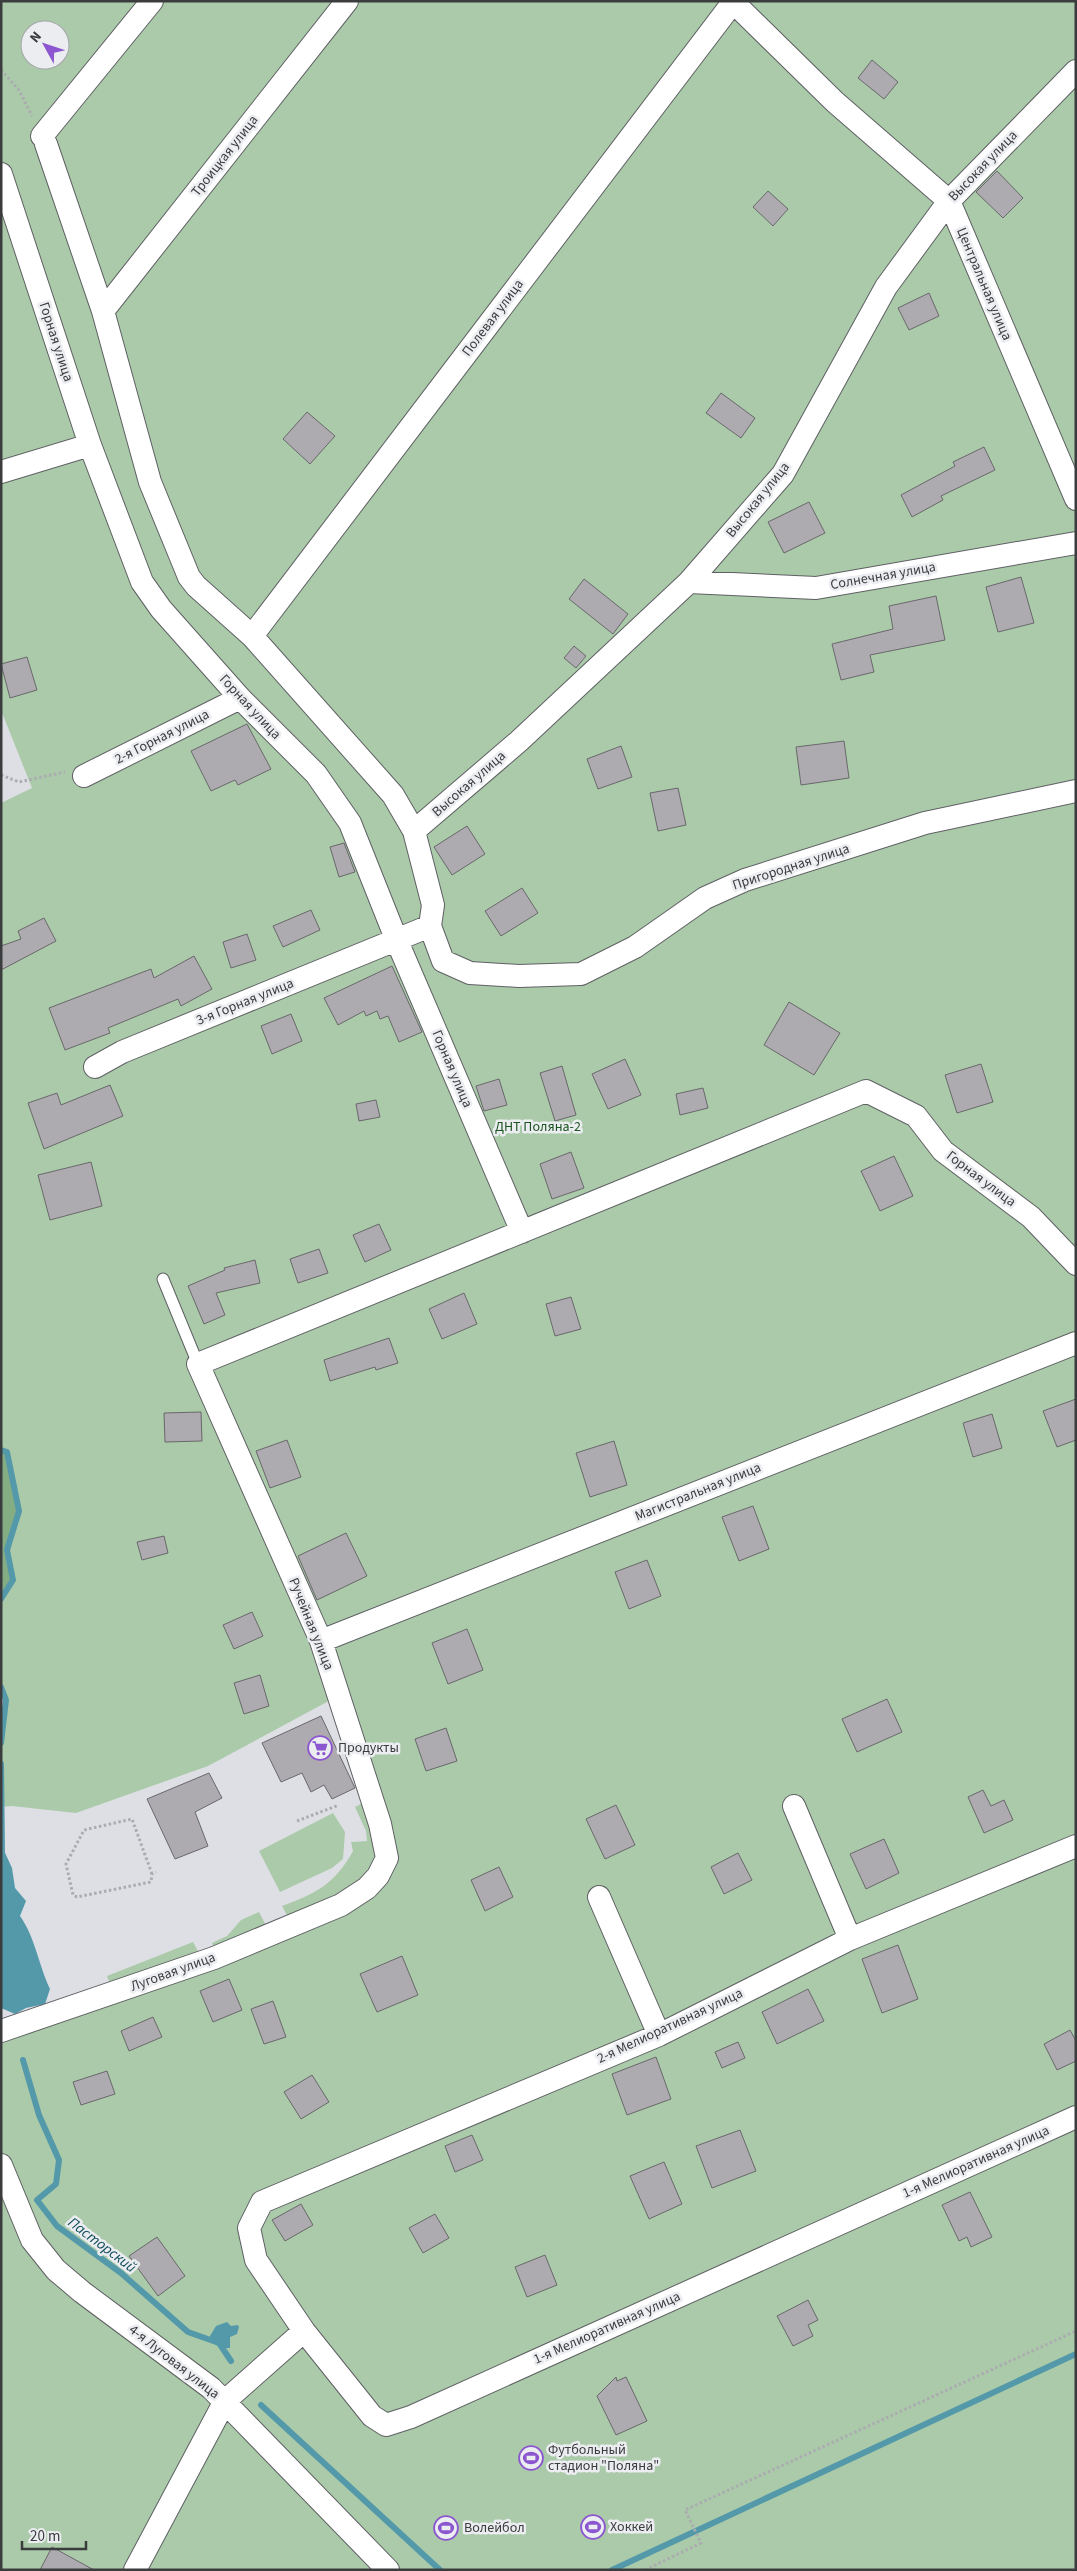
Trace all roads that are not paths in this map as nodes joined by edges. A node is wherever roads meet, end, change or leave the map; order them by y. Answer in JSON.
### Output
{"nodes":[{"id":1,"x":152,"y":1,"type":"edge"},
{"id":2,"x":347,"y":1,"type":"edge"},
{"id":3,"x":733,"y":2,"type":"edge"},
{"id":4,"x":1076,"y":71,"type":"edge"},
{"id":5,"x":1,"y":174,"type":"edge"},
{"id":6,"x":949,"y":201,"type":"junction"},
{"id":7,"x":103,"y":311,"type":"junction"},
{"id":8,"x":90,"y":445,"type":"junction"},
{"id":9,"x":1,"y":472,"type":"edge"},
{"id":10,"x":1076,"y":499,"type":"edge"},
{"id":11,"x":1076,"y":543,"type":"edge"},
{"id":12,"x":689,"y":582,"type":"junction"},
{"id":13,"x":252,"y":636,"type":"junction"},
{"id":14,"x":240,"y":698,"type":"junction"},
{"id":15,"x":84,"y":776,"type":"road end"},
{"id":16,"x":1076,"y":791,"type":"edge"},
{"id":17,"x":414,"y":831,"type":"junction"},
{"id":18,"x":430,"y":926,"type":"junction"},
{"id":19,"x":397,"y":941,"type":"junction"},
{"id":20,"x":95,"y":1067,"type":"dead end"},
{"id":21,"x":522,"y":1232,"type":"junction"},
{"id":22,"x":1076,"y":1264,"type":"edge"},
{"id":23,"x":163,"y":1279,"type":"dead end"},
{"id":24,"x":1076,"y":1343,"type":"edge"},
{"id":25,"x":198,"y":1364,"type":"junction"},
{"id":26,"x":321,"y":1640,"type":"junction"},
{"id":27,"x":794,"y":1806,"type":"dead end"},
{"id":28,"x":1076,"y":1846,"type":"edge"},
{"id":29,"x":599,"y":1897,"type":"dead end"},
{"id":30,"x":341,"y":1904,"type":"joint"},
{"id":31,"x":850,"y":1939,"type":"junction"},
{"id":32,"x":1,"y":2031,"type":"edge"},
{"id":33,"x":659,"y":2035,"type":"junction"},
{"id":34,"x":1076,"y":2117,"type":"edge"},
{"id":35,"x":1,"y":2165,"type":"edge"},
{"id":36,"x":262,"y":2202,"type":"joint"},
{"id":37,"x":304,"y":2331,"type":"junction"},
{"id":38,"x":225,"y":2401,"type":"junction"},
{"id":39,"x":135,"y":2570,"type":"edge"},
{"id":40,"x":388,"y":2570,"type":"edge"}],
"edges":[{"from":1,"to":7,"type":"street"},
{"from":2,"to":7,"type":"street","name":"Троицкая улица"},
{"from":3,"to":6,"type":"street","name":"Центральная улица"},
{"from":3,"to":13,"type":"street","name":"Полевая улица"},
{"from":4,"to":6,"type":"street","name":"Высокая улица"},
{"from":5,"to":8,"type":"street","name":"Горная улица"},
{"from":6,"to":10,"type":"street","name":"Центральная улица"},
{"from":6,"to":12,"type":"street","name":"Высокая улица"},
{"from":7,"to":13,"type":"street"},
{"from":8,"to":9,"type":"street"},
{"from":8,"to":14,"type":"street","name":"Горная улица"},
{"from":11,"to":12,"type":"street","name":"Солнечная улица"},
{"from":12,"to":17,"type":"street","name":"Высокая улица"},
{"from":13,"to":17,"type":"street"},
{"from":14,"to":15,"type":"street","name":"2-я Горная улица"},
{"from":14,"to":19,"type":"street","name":"Горная улица"},
{"from":16,"to":18,"type":"street","name":"Пригородная улица"},
{"from":17,"to":18,"type":"street"},
{"from":18,"to":19,"type":"street","name":"3-я Горная улица"},
{"from":19,"to":20,"type":"street","name":"3-я Горная улица"},
{"from":19,"to":21,"type":"street","name":"Горная улица"},
{"from":21,"to":22,"type":"street","name":"Горная улица"},
{"from":21,"to":25,"type":"street","name":"Горная улица"},
{"from":23,"to":25,"type":"lane"},
{"from":24,"to":26,"type":"street","name":"Магистральная улица"},
{"from":25,"to":26,"type":"street","name":"Ручейная улица"},
{"from":26,"to":30,"type":"street","name":"Ручейная улица"},
{"from":27,"to":31,"type":"street"},
{"from":28,"to":31,"type":"street","name":"2-я Мелиоративная улица"},
{"from":29,"to":33,"type":"street"},
{"from":30,"to":32,"type":"street","name":"Луговая улица"},
{"from":31,"to":33,"type":"street","name":"2-я Мелиоративная улица"},
{"from":33,"to":36,"type":"street","name":"2-я Мелиоративная улица"},
{"from":34,"to":37,"type":"street","name":"1-я Мелиоративная улица"},
{"from":35,"to":38,"type":"street","name":"4-я Луговая улица"},
{"from":36,"to":37,"type":"street","name":"1-я Мелиоративная улица"},
{"from":37,"to":38,"type":"street"},
{"from":38,"to":39,"type":"street"},
{"from":38,"to":40,"type":"street","name":"4-я Луговая улица"}]}
